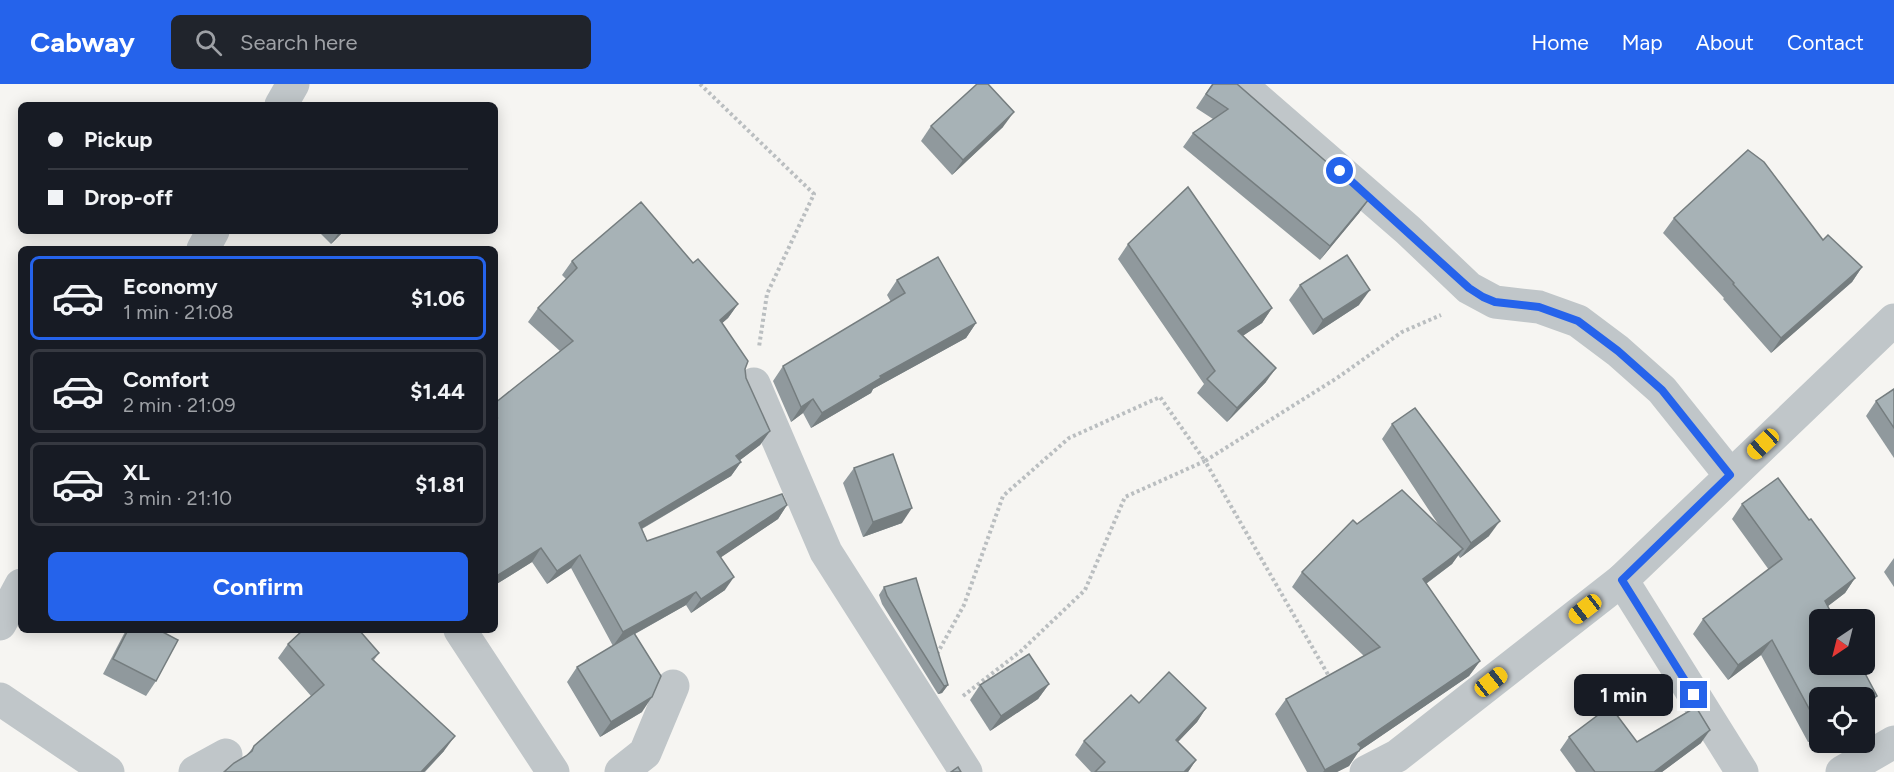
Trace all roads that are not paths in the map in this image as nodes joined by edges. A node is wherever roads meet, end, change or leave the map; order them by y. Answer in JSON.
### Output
{"nodes":[{"id":1,"x":292,"y":84,"type":"edge"},
{"id":2,"x":1240,"y":84,"type":"edge"},
{"id":3,"x":283,"y":102,"type":"edge"},
{"id":4,"x":1894,"y":320,"type":"edge"},
{"id":5,"x":754,"y":384,"type":"road end"},
{"id":6,"x":1730,"y":475,"type":"junction"},
{"id":7,"x":1622,"y":580,"type":"junction"},
{"id":8,"x":18,"y":591,"type":"edge"},
{"id":9,"x":0,"y":624,"type":"edge"},
{"id":10,"x":462,"y":633,"type":"edge"},
{"id":11,"x":673,"y":686,"type":"dead end"},
{"id":12,"x":0,"y":699,"type":"edge"},
{"id":13,"x":1894,"y":742,"type":"edge"},
{"id":14,"x":226,"y":755,"type":"dead end"},
{"id":15,"x":108,"y":772,"type":"edge"},
{"id":16,"x":195,"y":772,"type":"edge"},
{"id":17,"x":553,"y":772,"type":"edge"},
{"id":18,"x":621,"y":772,"type":"edge"},
{"id":19,"x":966,"y":772,"type":"edge"},
{"id":20,"x":1366,"y":772,"type":"edge"},
{"id":21,"x":1742,"y":772,"type":"edge"},
{"id":22,"x":1842,"y":772,"type":"edge"}],
"edges":[{"from":1,"to":3,"type":"street"},
{"from":2,"to":6,"type":"street"},
{"from":4,"to":6,"type":"street"},
{"from":5,"to":19,"type":"street"},
{"from":6,"to":7,"type":"street"},
{"from":7,"to":20,"type":"street"},
{"from":7,"to":21,"type":"street"},
{"from":8,"to":9,"type":"street"},
{"from":10,"to":17,"type":"street"},
{"from":11,"to":18,"type":"street"},
{"from":12,"to":15,"type":"street"},
{"from":13,"to":22,"type":"street"},
{"from":14,"to":16,"type":"street"}]}
